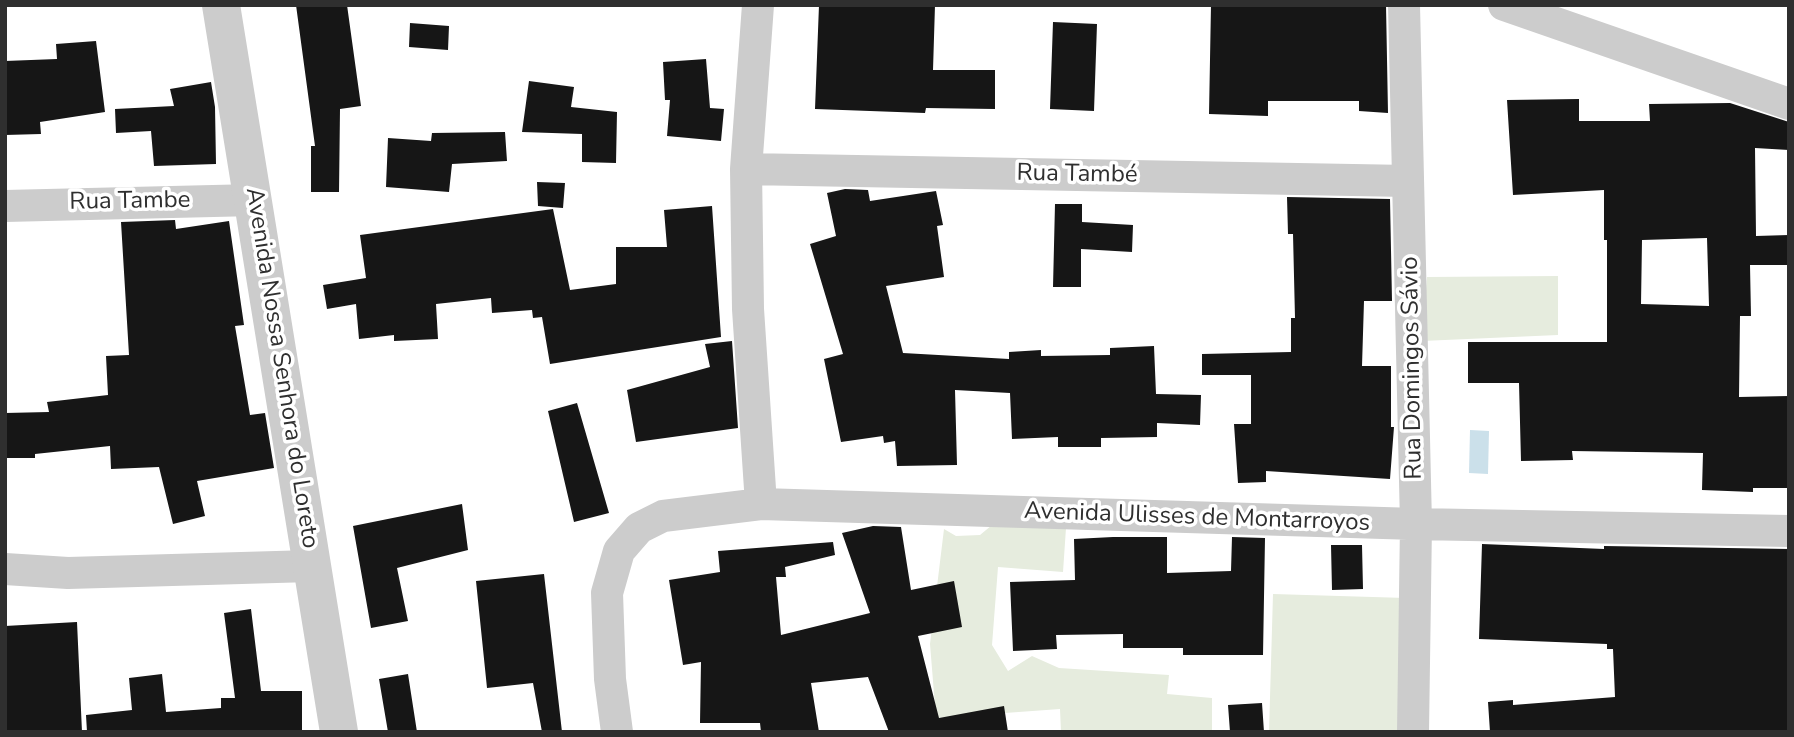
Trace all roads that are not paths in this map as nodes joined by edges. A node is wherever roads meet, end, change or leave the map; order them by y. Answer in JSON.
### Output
{"nodes":[{"id":1,"x":222,"y":5,"type":"edge"},
{"id":2,"x":758,"y":5,"type":"edge"},
{"id":3,"x":1405,"y":5,"type":"edge"},
{"id":4,"x":1504,"y":5,"type":"edge"},
{"id":5,"x":1789,"y":104,"type":"edge"},
{"id":6,"x":746,"y":169,"type":"junction"},
{"id":7,"x":1408,"y":181,"type":"junction"},
{"id":8,"x":255,"y":200,"type":"junction"},
{"id":9,"x":5,"y":205,"type":"edge"},
{"id":10,"x":761,"y":504,"type":"junction"},
{"id":11,"x":1416,"y":524,"type":"junction"},
{"id":12,"x":1789,"y":531,"type":"edge"},
{"id":13,"x":311,"y":566,"type":"junction"},
{"id":14,"x":5,"y":569,"type":"edge"},
{"id":15,"x":339,"y":732,"type":"edge"},
{"id":16,"x":617,"y":732,"type":"edge"},
{"id":17,"x":1413,"y":732,"type":"edge"}],
"edges":[{"from":1,"to":8,"type":"street","name":"Avenida Nossa Senhora do Loreto"},
{"from":2,"to":6,"type":"street"},
{"from":3,"to":7,"type":"street","name":"Rua Domingos Sávio"},
{"from":4,"to":5,"type":"street"},
{"from":6,"to":7,"type":"street","name":"Rua També"},
{"from":6,"to":10,"type":"street"},
{"from":7,"to":11,"type":"street","name":"Rua Domingos Sávio"},
{"from":8,"to":9,"type":"street","name":"Rua Tambe"},
{"from":8,"to":13,"type":"street","name":"Avenida Nossa Senhora do Loreto"},
{"from":10,"to":11,"type":"street","name":"Avenida Ulisses de Montarroyos"},
{"from":10,"to":16,"type":"street","name":"Avenida Ulisses de Montarroyos"},
{"from":11,"to":12,"type":"street","name":"Avenida Ulisses de Montarroyos"},
{"from":11,"to":17,"type":"street","name":"Rua Domingos Sávio"},
{"from":13,"to":14,"type":"street"},
{"from":13,"to":15,"type":"street","name":"Avenida Nossa Senhora do Loreto"}]}
